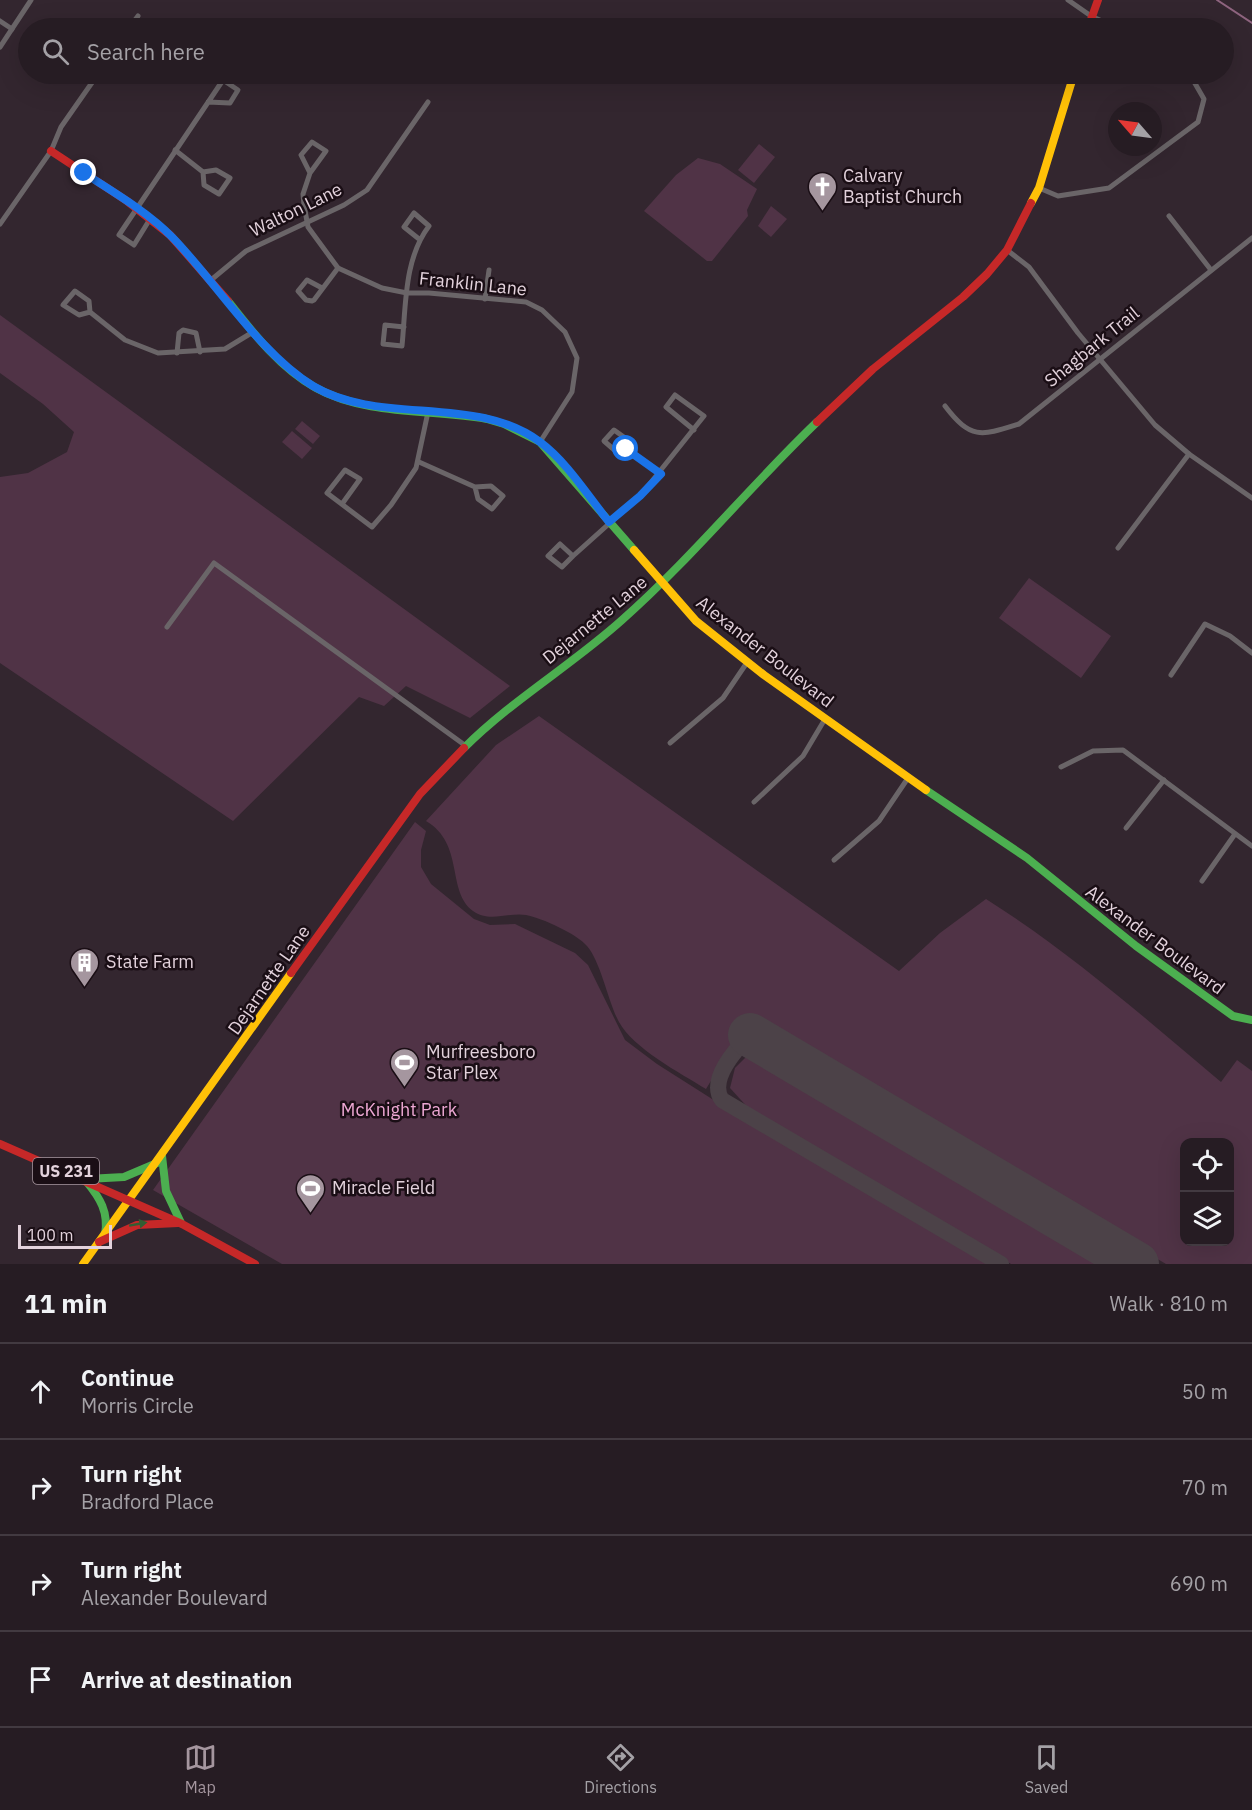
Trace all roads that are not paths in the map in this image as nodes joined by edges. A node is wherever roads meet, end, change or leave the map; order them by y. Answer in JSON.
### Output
{"nodes":[{"id":1,"x":31,"y":0,"type":"edge"},
{"id":2,"x":1068,"y":0,"type":"edge"},
{"id":3,"x":1098,"y":0,"type":"edge"},
{"id":4,"x":1091,"y":16,"type":"junction"},
{"id":5,"x":19,"y":18,"type":"edge"},
{"id":6,"x":1096,"y":18,"type":"edge"},
{"id":7,"x":18,"y":20,"type":"edge"},
{"id":8,"x":0,"y":21,"type":"edge"},
{"id":9,"x":12,"y":29,"type":"junction"},
{"id":10,"x":0,"y":47,"type":"edge"},
{"id":11,"x":91,"y":84,"type":"edge"},
{"id":12,"x":220,"y":84,"type":"edge"},
{"id":13,"x":229,"y":84,"type":"edge"},
{"id":14,"x":1071,"y":84,"type":"edge"},
{"id":15,"x":1195,"y":84,"type":"edge"},
{"id":16,"x":208,"y":102,"type":"junction"},
{"id":17,"x":428,"y":102,"type":"dead end"},
{"id":18,"x":175,"y":150,"type":"junction"},
{"id":19,"x":51,"y":151,"type":"junction"},
{"id":20,"x":203,"y":172,"type":"junction"},
{"id":21,"x":310,"y":173,"type":"junction"},
{"id":22,"x":1039,"y":188,"type":"junction"},
{"id":23,"x":136,"y":209,"type":"junction"},
{"id":24,"x":1169,"y":216,"type":"dead end"},
{"id":25,"x":150,"y":219,"type":"junction"},
{"id":26,"x":0,"y":224,"type":"edge"},
{"id":27,"x":308,"y":224,"type":"junction"},
{"id":28,"x":1252,"y":238,"type":"edge"},
{"id":29,"x":419,"y":239,"type":"junction"},
{"id":30,"x":1007,"y":250,"type":"junction"},
{"id":31,"x":338,"y":268,"type":"junction"},
{"id":32,"x":489,"y":270,"type":"dead end"},
{"id":33,"x":1211,"y":270,"type":"junction"},
{"id":34,"x":211,"y":280,"type":"junction"},
{"id":35,"x":322,"y":288,"type":"junction"},
{"id":36,"x":407,"y":293,"type":"junction"},
{"id":37,"x":486,"y":299,"type":"junction"},
{"id":38,"x":90,"y":312,"type":"junction"},
{"id":39,"x":404,"y":327,"type":"junction"},
{"id":40,"x":253,"y":332,"type":"junction"},
{"id":41,"x":200,"y":352,"type":"junction"},
{"id":42,"x":177,"y":353,"type":"junction"},
{"id":43,"x":1102,"y":360,"type":"junction"},
{"id":44,"x":945,"y":406,"type":"dead end"},
{"id":45,"x":428,"y":412,"type":"junction"},
{"id":46,"x":694,"y":430,"type":"junction"},
{"id":47,"x":540,"y":442,"type":"junction"},
{"id":48,"x":626,"y":449,"type":"junction"},
{"id":49,"x":1189,"y":454,"type":"junction"},
{"id":50,"x":418,"y":462,"type":"junction"},
{"id":51,"x":661,"y":474,"type":"junction"},
{"id":52,"x":476,"y":487,"type":"junction"},
{"id":53,"x":1252,"y":498,"type":"edge"},
{"id":54,"x":342,"y":504,"type":"junction"},
{"id":55,"x":609,"y":522,"type":"junction"},
{"id":56,"x":1118,"y":548,"type":"dead end"},
{"id":57,"x":573,"y":556,"type":"junction"},
{"id":58,"x":662,"y":584,"type":"junction"},
{"id":59,"x":167,"y":627,"type":"dead end"},
{"id":60,"x":1252,"y":654,"type":"edge"},
{"id":61,"x":748,"y":661,"type":"junction"},
{"id":62,"x":1172,"y":675,"type":"dead end"},
{"id":63,"x":825,"y":718,"type":"junction"},
{"id":64,"x":670,"y":743,"type":"dead end"},
{"id":65,"x":466,"y":746,"type":"junction"},
{"id":66,"x":1061,"y":768,"type":"dead end"},
{"id":67,"x":908,"y":778,"type":"junction"},
{"id":68,"x":1164,"y":780,"type":"junction"},
{"id":69,"x":754,"y":801,"type":"dead end"},
{"id":70,"x":1126,"y":828,"type":"dead end"},
{"id":71,"x":1235,"y":834,"type":"junction"},
{"id":72,"x":1252,"y":846,"type":"edge"},
{"id":73,"x":834,"y":860,"type":"dead end"},
{"id":74,"x":1202,"y":881,"type":"dead end"},
{"id":75,"x":1252,"y":1020,"type":"edge"},
{"id":76,"x":0,"y":1144,"type":"edge"},
{"id":77,"x":160,"y":1159,"type":"junction"},
{"id":78,"x":83,"y":1179,"type":"junction"},
{"id":79,"x":131,"y":1200,"type":"junction"},
{"id":80,"x":182,"y":1224,"type":"junction"},
{"id":81,"x":102,"y":1239,"type":"junction"},
{"id":82,"x":83,"y":1264,"type":"edge"},
{"id":83,"x":255,"y":1264,"type":"edge"}],
"edges":[{"from":1,"to":5,"type":"street"},
{"from":2,"to":4,"type":"street"},
{"from":3,"to":4,"type":"main road"},
{"from":4,"to":6,"type":"street"},
{"from":7,"to":9,"type":"street"},
{"from":8,"to":9,"type":"street"},
{"from":9,"to":10,"type":"street"},
{"from":11,"to":19,"type":"street"},
{"from":12,"to":16,"type":"street"},
{"from":13,"to":16,"type":"street"},
{"from":14,"to":22,"type":"main road","name":"Dejarnette Lane"},
{"from":15,"to":22,"type":"street"},
{"from":16,"to":18,"type":"street"},
{"from":17,"to":27,"type":"street","name":"Walton Lane"},
{"from":18,"to":20,"type":"street"},
{"from":18,"to":23,"type":"street"},
{"from":19,"to":23,"type":"main road","name":"Alexander Boulevard"},
{"from":19,"to":26,"type":"street"},
{"from":20,"to":20,"type":"street"},
{"from":21,"to":21,"type":"street"},
{"from":21,"to":27,"type":"street"},
{"from":22,"to":30,"type":"main road","name":"Dejarnette Lane"},
{"from":23,"to":25,"type":"main road","name":"Alexander Boulevard"},
{"from":23,"to":25,"type":"street"},
{"from":24,"to":33,"type":"street"},
{"from":25,"to":34,"type":"main road","name":"Alexander Boulevard"},
{"from":27,"to":31,"type":"street","name":"Franklin Lane"},
{"from":27,"to":34,"type":"street","name":"Walton Lane"},
{"from":28,"to":33,"type":"street","name":"Shagbark Trail"},
{"from":29,"to":29,"type":"street"},
{"from":29,"to":36,"type":"street"},
{"from":30,"to":43,"type":"street"},
{"from":30,"to":58,"type":"main road","name":"Dejarnette Lane"},
{"from":31,"to":35,"type":"street"},
{"from":31,"to":36,"type":"street","name":"Franklin Lane"},
{"from":32,"to":37,"type":"street"},
{"from":33,"to":43,"type":"street","name":"Shagbark Trail"},
{"from":34,"to":40,"type":"main road","name":"Alexander Boulevard"},
{"from":35,"to":35,"type":"street"},
{"from":36,"to":37,"type":"street","name":"Franklin Lane"},
{"from":36,"to":39,"type":"street"},
{"from":37,"to":47,"type":"street","name":"Franklin Lane"},
{"from":38,"to":38,"type":"street"},
{"from":38,"to":42,"type":"street"},
{"from":39,"to":39,"type":"street"},
{"from":40,"to":41,"type":"street"},
{"from":40,"to":45,"type":"main road","name":"Alexander Boulevard"},
{"from":41,"to":42,"type":"street"},
{"from":41,"to":42,"type":"street"},
{"from":43,"to":44,"type":"street","name":"Shagbark Trail"},
{"from":43,"to":49,"type":"street"},
{"from":45,"to":47,"type":"main road","name":"Alexander Boulevard"},
{"from":45,"to":50,"type":"street"},
{"from":46,"to":46,"type":"street"},
{"from":46,"to":51,"type":"street"},
{"from":47,"to":55,"type":"main road","name":"Alexander Boulevard"},
{"from":48,"to":48,"type":"street"},
{"from":48,"to":51,"type":"street"},
{"from":49,"to":53,"type":"street"},
{"from":49,"to":56,"type":"street"},
{"from":50,"to":52,"type":"street"},
{"from":50,"to":54,"type":"street"},
{"from":51,"to":55,"type":"street"},
{"from":52,"to":52,"type":"street"},
{"from":54,"to":54,"type":"street"},
{"from":55,"to":57,"type":"street"},
{"from":55,"to":58,"type":"main road","name":"Alexander Boulevard"},
{"from":57,"to":57,"type":"street"},
{"from":58,"to":61,"type":"main road","name":"Alexander Boulevard"},
{"from":58,"to":65,"type":"main road","name":"Dejarnette Lane"},
{"from":59,"to":65,"type":"street"},
{"from":60,"to":62,"type":"street"},
{"from":61,"to":63,"type":"main road","name":"Alexander Boulevard"},
{"from":61,"to":64,"type":"street"},
{"from":63,"to":67,"type":"main road","name":"Alexander Boulevard"},
{"from":63,"to":69,"type":"street"},
{"from":65,"to":77,"type":"main road","name":"Dejarnette Lane"},
{"from":66,"to":68,"type":"street"},
{"from":67,"to":73,"type":"street"},
{"from":67,"to":75,"type":"main road","name":"Alexander Boulevard"},
{"from":68,"to":70,"type":"street"},
{"from":68,"to":71,"type":"street"},
{"from":71,"to":72,"type":"street"},
{"from":71,"to":74,"type":"street"},
{"from":76,"to":78,"type":"main road","number":"US 231"},
{"from":77,"to":78,"type":"main road"},
{"from":77,"to":79,"type":"main road","name":"Dejarnette Lane"},
{"from":77,"to":80,"type":"main road"},
{"from":78,"to":79,"type":"main road","number":"US 231"},
{"from":78,"to":81,"type":"main road"},
{"from":79,"to":80,"type":"main road","number":"US 231"},
{"from":79,"to":81,"type":"main road","name":"Dejarnette Lane"},
{"from":81,"to":80,"type":"main road","one_way":true},
{"from":80,"to":83,"type":"main road","number":"US 231"},
{"from":81,"to":82,"type":"main road","name":"Dejarnette Lane"}]}
